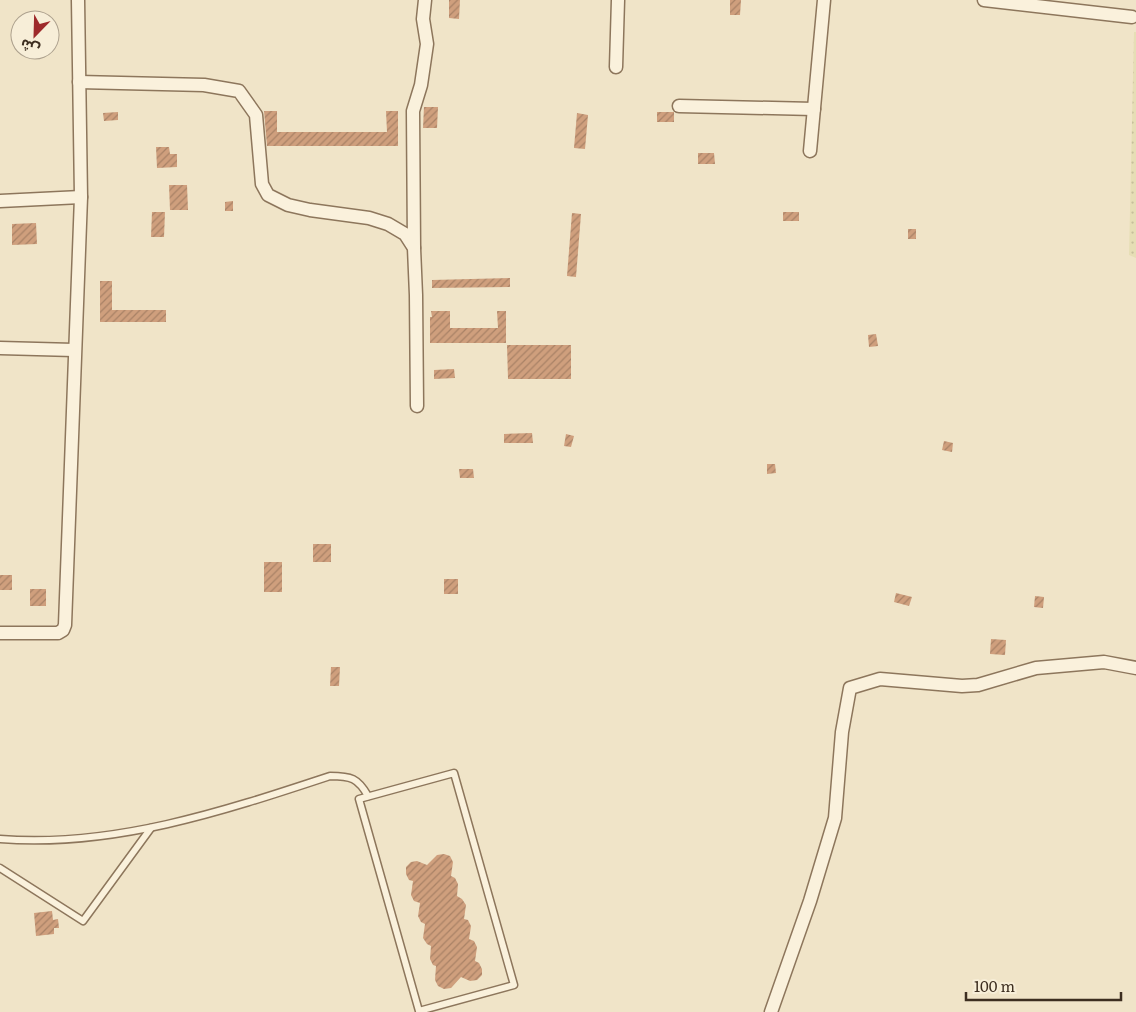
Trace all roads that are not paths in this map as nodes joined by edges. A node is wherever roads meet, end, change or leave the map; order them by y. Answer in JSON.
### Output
{"nodes":[{"id":1,"x":78,"y":0,"type":"edge"},
{"id":2,"x":425,"y":0,"type":"edge"},
{"id":3,"x":618,"y":0,"type":"edge"},
{"id":4,"x":824,"y":0,"type":"edge"},
{"id":5,"x":984,"y":0,"type":"edge"},
{"id":6,"x":1132,"y":17,"type":"dead end"},
{"id":7,"x":616,"y":67,"type":"dead end"},
{"id":8,"x":80,"y":82,"type":"junction"},
{"id":9,"x":679,"y":106,"type":"dead end"},
{"id":10,"x":814,"y":109,"type":"junction"},
{"id":11,"x":810,"y":151,"type":"dead end"},
{"id":12,"x":81,"y":196,"type":"junction"},
{"id":13,"x":0,"y":201,"type":"edge"},
{"id":14,"x":414,"y":248,"type":"junction"},
{"id":15,"x":0,"y":348,"type":"edge"},
{"id":16,"x":74,"y":350,"type":"junction"},
{"id":17,"x":417,"y":406,"type":"dead end"},
{"id":18,"x":0,"y":633,"type":"edge"},
{"id":19,"x":1136,"y":668,"type":"edge"},
{"id":20,"x":368,"y":796,"type":"junction"},
{"id":21,"x":151,"y":828,"type":"junction"},
{"id":22,"x":0,"y":839,"type":"edge"},
{"id":23,"x":0,"y":868,"type":"edge"},
{"id":24,"x":771,"y":1012,"type":"edge"}],
"edges":[{"from":1,"to":8,"type":"street"},
{"from":2,"to":14,"type":"street"},
{"from":3,"to":7,"type":"street"},
{"from":4,"to":10,"type":"street"},
{"from":5,"to":6,"type":"street"},
{"from":8,"to":12,"type":"street"},
{"from":8,"to":14,"type":"street"},
{"from":9,"to":10,"type":"street"},
{"from":10,"to":11,"type":"street"},
{"from":12,"to":13,"type":"street"},
{"from":12,"to":16,"type":"street"},
{"from":14,"to":17,"type":"street"},
{"from":15,"to":16,"type":"street"},
{"from":16,"to":18,"type":"street"},
{"from":19,"to":24,"type":"street"},
{"from":20,"to":20,"type":"lane"},
{"from":20,"to":21,"type":"lane"},
{"from":21,"to":22,"type":"lane"},
{"from":21,"to":23,"type":"lane"}]}
